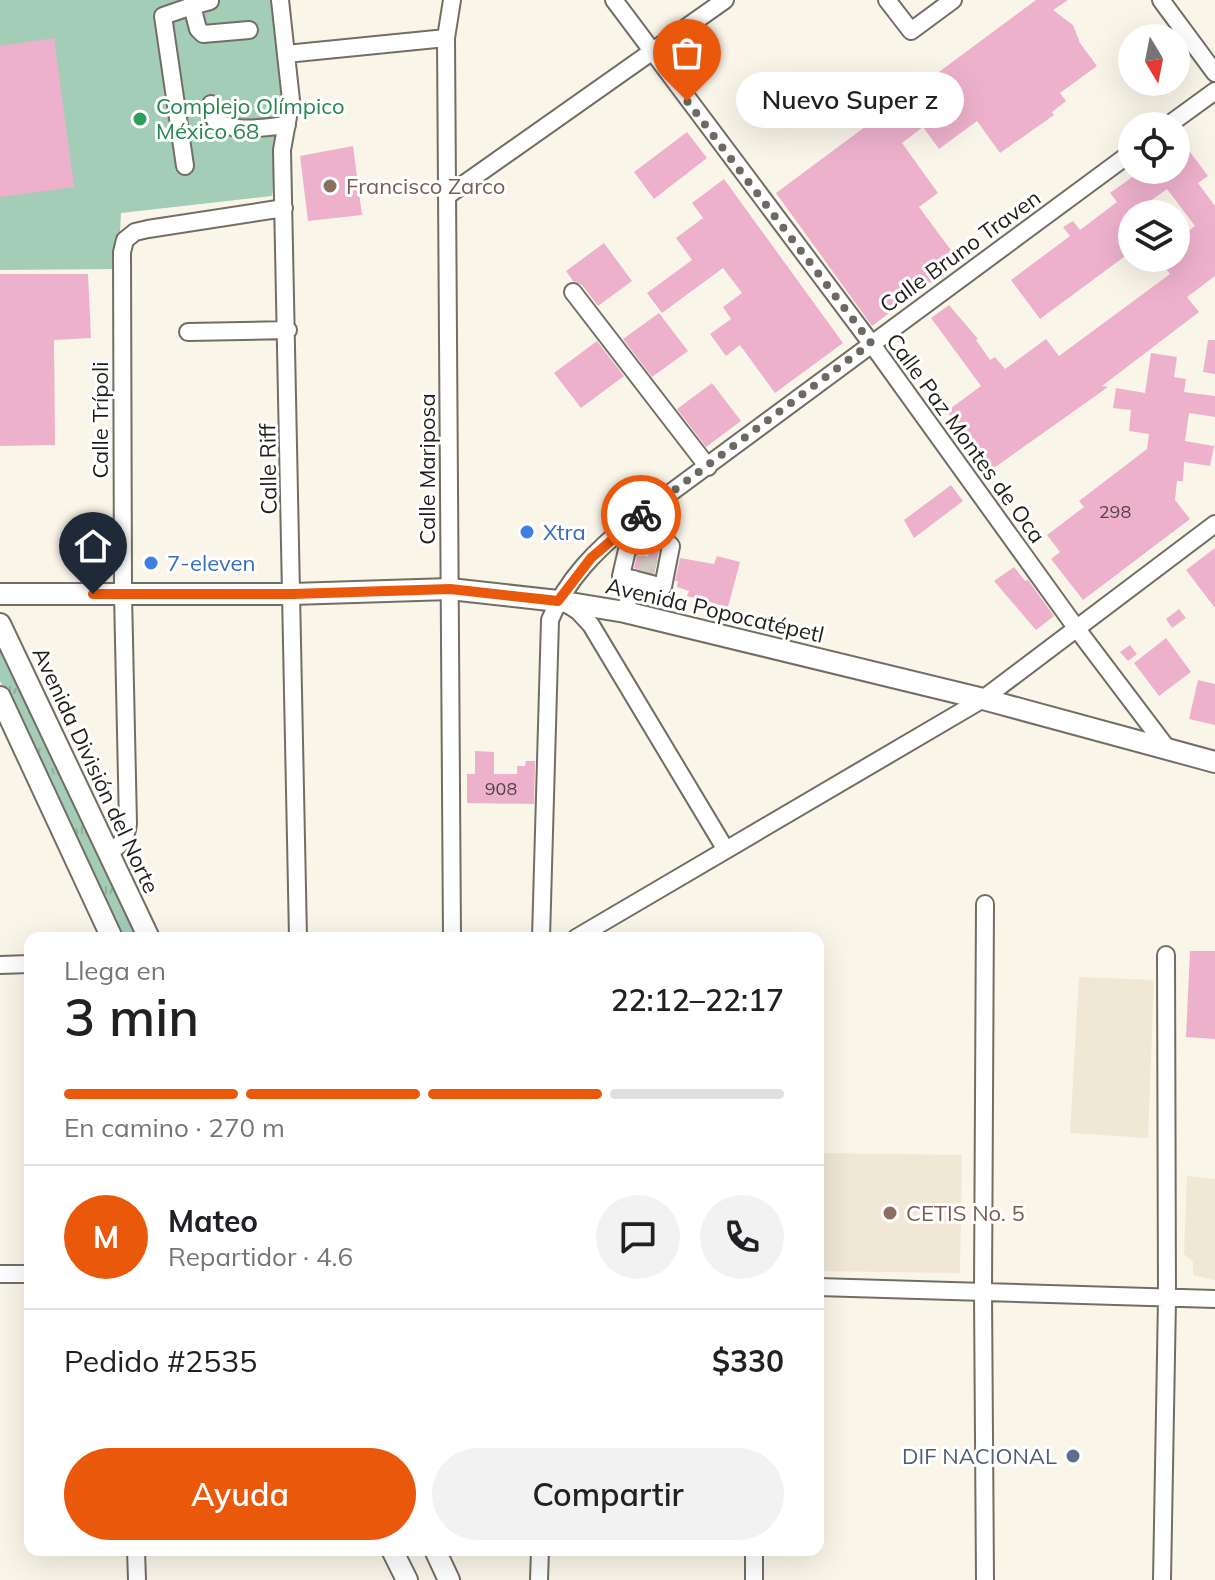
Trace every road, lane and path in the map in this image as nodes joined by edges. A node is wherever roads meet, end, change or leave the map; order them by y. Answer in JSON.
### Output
{"nodes":[{"id":1,"x":210,"y":0,"type":"edge"},
{"id":2,"x":223,"y":0,"type":"edge"},
{"id":3,"x":280,"y":0,"type":"edge"},
{"id":4,"x":452,"y":0,"type":"edge"},
{"id":5,"x":614,"y":0,"type":"edge"},
{"id":6,"x":725,"y":0,"type":"edge"},
{"id":7,"x":887,"y":0,"type":"edge"},
{"id":8,"x":953,"y":0,"type":"edge"},
{"id":9,"x":1161,"y":0,"type":"edge"},
{"id":10,"x":192,"y":6,"type":"junction"},
{"id":11,"x":249,"y":30,"type":"dead end"},
{"id":12,"x":446,"y":38,"type":"junction"},
{"id":13,"x":650,"y":52,"type":"junction"},
{"id":14,"x":286,"y":54,"type":"junction"},
{"id":15,"x":1215,"y":73,"type":"edge"},
{"id":16,"x":1215,"y":91,"type":"edge"},
{"id":17,"x":211,"y":104,"type":"dead end"},
{"id":18,"x":1186,"y":112,"type":"edge"},
{"id":19,"x":287,"y":125,"type":"junction"},
{"id":20,"x":1118,"y":162,"type":"edge"},
{"id":21,"x":185,"y":166,"type":"dead end"},
{"id":22,"x":447,"y":196,"type":"junction"},
{"id":23,"x":284,"y":208,"type":"junction"},
{"id":24,"x":573,"y":292,"type":"dead end"},
{"id":25,"x":288,"y":330,"type":"junction"},
{"id":26,"x":188,"y":332,"type":"dead end"},
{"id":27,"x":871,"y":343,"type":"junction"},
{"id":28,"x":708,"y":467,"type":"junction"},
{"id":29,"x":631,"y":522,"type":"junction"},
{"id":30,"x":1215,"y":524,"type":"edge"},
{"id":31,"x":656,"y":541,"type":"junction"},
{"id":32,"x":640,"y":555,"type":"tunnel mouth"},
{"id":33,"x":634,"y":579,"type":"junction"},
{"id":34,"x":450,"y":589,"type":"junction"},
{"id":35,"x":0,"y":594,"type":"edge"},
{"id":36,"x":123,"y":594,"type":"junction"},
{"id":37,"x":292,"y":594,"type":"junction"},
{"id":38,"x":558,"y":601,"type":"junction"},
{"id":39,"x":625,"y":612,"type":"junction"},
{"id":40,"x":0,"y":624,"type":"edge"},
{"id":41,"x":1077,"y":629,"type":"junction"},
{"id":42,"x":0,"y":697,"type":"edge"},
{"id":43,"x":983,"y":699,"type":"junction"},
{"id":44,"x":1167,"y":748,"type":"junction"},
{"id":45,"x":1215,"y":762,"type":"edge"},
{"id":46,"x":726,"y":850,"type":"junction"},
{"id":47,"x":109,"y":853,"type":"junction"},
{"id":48,"x":985,"y":904,"type":"dead end"},
{"id":49,"x":109,"y":932,"type":"edge"},
{"id":50,"x":146,"y":932,"type":"edge"},
{"id":51,"x":298,"y":932,"type":"edge"},
{"id":52,"x":452,"y":932,"type":"edge"},
{"id":53,"x":541,"y":932,"type":"edge"},
{"id":54,"x":586,"y":932,"type":"edge"},
{"id":55,"x":1166,"y":955,"type":"dead end"},
{"id":56,"x":24,"y":964,"type":"edge"},
{"id":57,"x":0,"y":965,"type":"edge"},
{"id":58,"x":0,"y":1274,"type":"edge"},
{"id":59,"x":24,"y":1274,"type":"edge"},
{"id":60,"x":824,"y":1287,"type":"edge"},
{"id":61,"x":983,"y":1293,"type":"junction"},
{"id":62,"x":1167,"y":1299,"type":"junction"},
{"id":63,"x":1215,"y":1299,"type":"edge"},
{"id":64,"x":136,"y":1556,"type":"edge"},
{"id":65,"x":395,"y":1556,"type":"edge"},
{"id":66,"x":438,"y":1556,"type":"edge"},
{"id":67,"x":540,"y":1556,"type":"edge"},
{"id":68,"x":754,"y":1556,"type":"edge"},
{"id":69,"x":137,"y":1580,"type":"edge"},
{"id":70,"x":407,"y":1580,"type":"edge"},
{"id":71,"x":449,"y":1580,"type":"edge"},
{"id":72,"x":539,"y":1580,"type":"edge"},
{"id":73,"x":754,"y":1580,"type":"edge"},
{"id":74,"x":985,"y":1580,"type":"edge"},
{"id":75,"x":1162,"y":1580,"type":"edge"}],
"edges":[{"from":1,"to":2,"type":"street"},
{"from":1,"to":10,"type":"street"},
{"from":3,"to":14,"type":"street","name":"Calle Riff"},
{"from":4,"to":12,"type":"street","name":"Calle Mariposa"},
{"from":5,"to":13,"type":"street","name":"Calle Paz Montes de Oca"},
{"from":6,"to":13,"type":"street"},
{"from":7,"to":8,"type":"street"},
{"from":9,"to":15,"type":"street"},
{"from":10,"to":11,"type":"street"},
{"from":10,"to":21,"type":"street"},
{"from":12,"to":14,"type":"street"},
{"from":12,"to":22,"type":"street","name":"Calle Mariposa"},
{"from":13,"to":22,"type":"street"},
{"from":13,"to":27,"type":"street","name":"Calle Paz Montes de Oca"},
{"from":14,"to":19,"type":"street","name":"Calle Riff"},
{"from":16,"to":18,"type":"street"},
{"from":17,"to":19,"type":"street"},
{"from":19,"to":23,"type":"street","name":"Calle Riff"},
{"from":20,"to":27,"type":"street","name":"Calle Bruno Traven"},
{"from":22,"to":34,"type":"street","name":"Calle Mariposa"},
{"from":23,"to":25,"type":"street","name":"Calle Riff"},
{"from":23,"to":36,"type":"street","name":"Calle Trípoli"},
{"from":24,"to":28,"type":"street"},
{"from":25,"to":26,"type":"street"},
{"from":25,"to":37,"type":"street","name":"Calle Riff"},
{"from":27,"to":28,"type":"street","name":"Calle Bruno Traven"},
{"from":27,"to":41,"type":"street","name":"Calle Paz Montes de Oca"},
{"from":28,"to":29,"type":"street","name":"Calle Bruno Traven"},
{"from":29,"to":31,"type":"street"},
{"from":29,"to":38,"type":"street","name":"Calle Bruno Traven"},
{"from":30,"to":41,"type":"street"},
{"from":31,"to":32,"type":"street"},
{"from":31,"to":33,"type":"street"},
{"from":31,"to":33,"type":"street"},
{"from":33,"to":39,"type":"street"},
{"from":34,"to":37,"type":"main road","name":"Avenida Popocatépetl"},
{"from":34,"to":38,"type":"main road","name":"Avenida Popocatépetl"},
{"from":34,"to":52,"type":"street","name":"Calle Mariposa"},
{"from":35,"to":36,"type":"main road","name":"Avenida Popocatépetl"},
{"from":36,"to":37,"type":"main road","name":"Avenida Popocatépetl"},
{"from":36,"to":47,"type":"street","name":"Calle Trípoli"},
{"from":37,"to":51,"type":"street","name":"Calle Riff"},
{"from":38,"to":39,"type":"main road","name":"Avenida Popocatépetl"},
{"from":38,"to":46,"type":"street"},
{"from":38,"to":53,"type":"street"},
{"from":39,"to":43,"type":"main road","name":"Avenida Popocatépetl"},
{"from":40,"to":47,"type":"main road","name":"Avenida División del Norte"},
{"from":41,"to":43,"type":"street"},
{"from":41,"to":44,"type":"street","name":"Calle Paz Montes de Oca"},
{"from":42,"to":49,"type":"main road"},
{"from":43,"to":44,"type":"main road","name":"Avenida Popocatépetl"},
{"from":43,"to":46,"type":"street"},
{"from":44,"to":45,"type":"main road","name":"Avenida Popocatépetl"},
{"from":46,"to":54,"type":"street"},
{"from":47,"to":50,"type":"main road","name":"Avenida División del Norte"},
{"from":48,"to":61,"type":"street"},
{"from":55,"to":62,"type":"street"},
{"from":56,"to":57,"type":"street"},
{"from":58,"to":59,"type":"street"},
{"from":60,"to":61,"type":"street"},
{"from":61,"to":62,"type":"street"},
{"from":61,"to":74,"type":"street"},
{"from":62,"to":63,"type":"street"},
{"from":62,"to":75,"type":"street"},
{"from":64,"to":69,"type":"street"},
{"from":65,"to":70,"type":"main road"},
{"from":66,"to":71,"type":"main road"},
{"from":67,"to":72,"type":"street"},
{"from":68,"to":73,"type":"street"}]}
